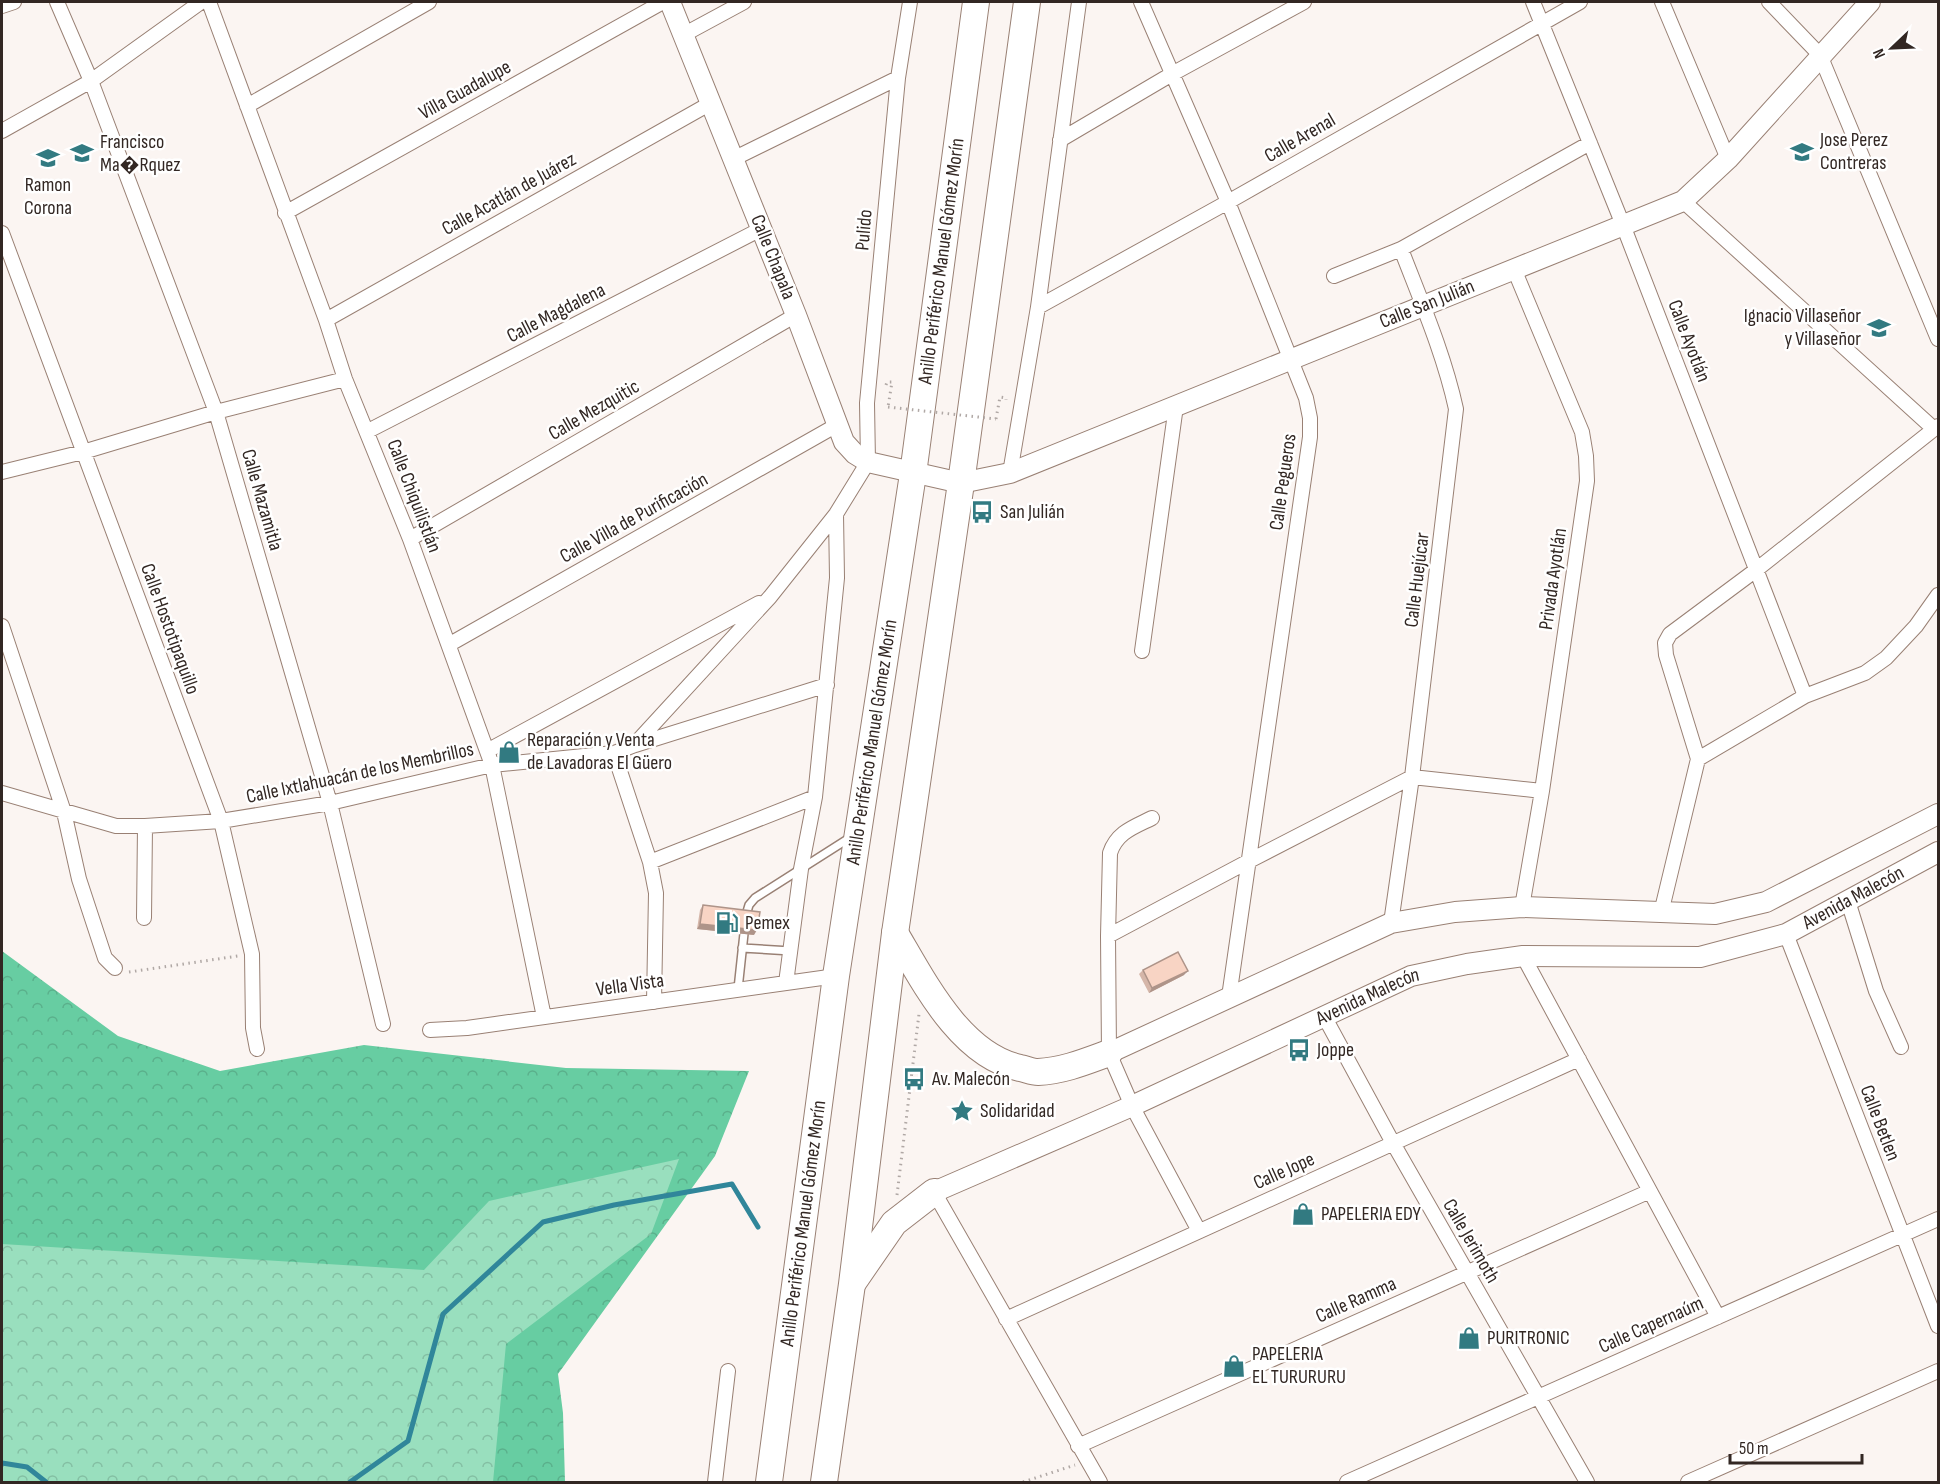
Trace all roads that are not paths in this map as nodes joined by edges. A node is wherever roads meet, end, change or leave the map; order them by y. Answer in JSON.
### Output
{"nodes":[{"id":1,"x":14,"y":2,"type":"edge"},
{"id":2,"x":57,"y":2,"type":"edge"},
{"id":3,"x":201,"y":2,"type":"edge"},
{"id":4,"x":209,"y":2,"type":"edge"},
{"id":5,"x":429,"y":2,"type":"edge"},
{"id":6,"x":663,"y":2,"type":"edge"},
{"id":7,"x":670,"y":2,"type":"edge"},
{"id":8,"x":744,"y":2,"type":"edge"},
{"id":9,"x":910,"y":2,"type":"edge"},
{"id":10,"x":976,"y":2,"type":"edge"},
{"id":11,"x":1027,"y":2,"type":"edge"},
{"id":12,"x":1078,"y":2,"type":"edge"},
{"id":13,"x":1141,"y":2,"type":"edge"},
{"id":14,"x":1304,"y":2,"type":"edge"},
{"id":15,"x":1533,"y":2,"type":"edge"},
{"id":16,"x":1580,"y":2,"type":"edge"},
{"id":17,"x":1662,"y":2,"type":"edge"},
{"id":18,"x":1769,"y":2,"type":"edge"},
{"id":19,"x":1870,"y":2,"type":"edge"},
{"id":20,"x":2,"y":6,"type":"edge"},
{"id":21,"x":1542,"y":23,"type":"junction"},
{"id":22,"x":683,"y":35,"type":"junction"},
{"id":23,"x":1820,"y":56,"type":"junction"},
{"id":24,"x":1172,"y":74,"type":"junction"},
{"id":25,"x":898,"y":78,"type":"junction"},
{"id":26,"x":91,"y":81,"type":"junction"},
{"id":27,"x":711,"y":103,"type":"junction"},
{"id":28,"x":247,"y":106,"type":"junction"},
{"id":29,"x":2,"y":130,"type":"edge"},
{"id":30,"x":1060,"y":140,"type":"junction"},
{"id":31,"x":1590,"y":143,"type":"junction"},
{"id":32,"x":733,"y":159,"type":"junction"},
{"id":33,"x":1728,"y":159,"type":"junction"},
{"id":34,"x":1683,"y":201,"type":"junction"},
{"id":35,"x":1228,"y":202,"type":"junction"},
{"id":36,"x":285,"y":213,"type":"junction"},
{"id":37,"x":1623,"y":225,"type":"junction"},
{"id":38,"x":761,"y":230,"type":"junction"},
{"id":39,"x":2,"y":233,"type":"edge"},
{"id":40,"x":1401,"y":249,"type":"junction"},
{"id":41,"x":1514,"y":269,"type":"junction"},
{"id":42,"x":1334,"y":276,"type":"dead end"},
{"id":43,"x":1423,"y":305,"type":"junction"},
{"id":44,"x":1038,"y":307,"type":"junction"},
{"id":45,"x":796,"y":315,"type":"junction"},
{"id":46,"x":326,"y":320,"type":"junction"},
{"id":47,"x":1938,"y":339,"type":"edge"},
{"id":48,"x":1290,"y":360,"type":"junction"},
{"id":49,"x":345,"y":379,"type":"junction"},
{"id":50,"x":1176,"y":406,"type":"junction"},
{"id":51,"x":216,"y":412,"type":"junction"},
{"id":52,"x":837,"y":425,"type":"junction"},
{"id":53,"x":1936,"y":427,"type":"edge"},
{"id":54,"x":368,"y":431,"type":"junction"},
{"id":55,"x":83,"y":452,"type":"junction"},
{"id":56,"x":868,"y":462,"type":"junction"},
{"id":57,"x":2,"y":472,"type":"edge"},
{"id":58,"x":1010,"y":473,"type":"junction"},
{"id":59,"x":913,"y":474,"type":"junction"},
{"id":60,"x":961,"y":483,"type":"junction"},
{"id":61,"x":836,"y":514,"type":"junction"},
{"id":62,"x":410,"y":539,"type":"junction"},
{"id":63,"x":1756,"y":570,"type":"junction"},
{"id":64,"x":1938,"y":595,"type":"edge"},
{"id":65,"x":770,"y":597,"type":"junction"},
{"id":66,"x":2,"y":626,"type":"edge"},
{"id":67,"x":450,"y":644,"type":"junction"},
{"id":68,"x":1142,"y":651,"type":"dead end"},
{"id":69,"x":827,"y":685,"type":"junction"},
{"id":70,"x":1805,"y":696,"type":"junction"},
{"id":71,"x":634,"y":745,"type":"junction"},
{"id":72,"x":487,"y":751,"type":"junction"},
{"id":73,"x":614,"y":753,"type":"junction"},
{"id":74,"x":1698,"y":759,"type":"junction"},
{"id":75,"x":492,"y":765,"type":"junction"},
{"id":76,"x":1412,"y":777,"type":"junction"},
{"id":77,"x":1542,"y":791,"type":"junction"},
{"id":78,"x":2,"y":793,"type":"edge"},
{"id":79,"x":815,"y":797,"type":"junction"},
{"id":80,"x":330,"y":803,"type":"junction"},
{"id":81,"x":64,"y":812,"type":"junction"},
{"id":82,"x":1938,"y":814,"type":"edge"},
{"id":83,"x":1152,"y":818,"type":"dead end"},
{"id":84,"x":221,"y":821,"type":"junction"},
{"id":85,"x":146,"y":826,"type":"junction"},
{"id":86,"x":858,"y":832,"type":"junction"},
{"id":87,"x":1938,"y":852,"type":"edge"},
{"id":88,"x":1938,"y":858,"type":"edge"},
{"id":89,"x":1249,"y":861,"type":"junction"},
{"id":90,"x":650,"y":862,"type":"junction"},
{"id":91,"x":801,"y":869,"type":"junction"},
{"id":92,"x":1888,"y":880,"type":"junction"},
{"id":93,"x":1848,"y":901,"type":"junction"},
{"id":94,"x":1522,"y":907,"type":"junction"},
{"id":95,"x":1661,"y":913,"type":"junction"},
{"id":96,"x":144,"y":918,"type":"dead end"},
{"id":97,"x":1390,"y":923,"type":"junction"},
{"id":98,"x":895,"y":933,"type":"junction"},
{"id":99,"x":1786,"y":934,"type":"junction"},
{"id":100,"x":1108,"y":936,"type":"junction"},
{"id":101,"x":742,"y":948,"type":"junction"},
{"id":102,"x":791,"y":951,"type":"junction"},
{"id":103,"x":1523,"y":956,"type":"junction"},
{"id":104,"x":115,"y":968,"type":"road end"},
{"id":105,"x":836,"y":976,"type":"junction"},
{"id":106,"x":786,"y":983,"type":"junction"},
{"id":107,"x":738,"y":989,"type":"junction"},
{"id":108,"x":1229,"y":997,"type":"junction"},
{"id":109,"x":654,"y":1002,"type":"junction"},
{"id":110,"x":1324,"y":1016,"type":"junction"},
{"id":111,"x":544,"y":1017,"type":"junction"},
{"id":112,"x":383,"y":1024,"type":"dead end"},
{"id":113,"x":430,"y":1030,"type":"dead end"},
{"id":114,"x":1901,"y":1047,"type":"dead end"},
{"id":115,"x":257,"y":1049,"type":"dead end"},
{"id":116,"x":1110,"y":1053,"type":"junction"},
{"id":117,"x":1579,"y":1059,"type":"junction"},
{"id":118,"x":1132,"y":1106,"type":"junction"},
{"id":119,"x":1393,"y":1143,"type":"junction"},
{"id":120,"x":1650,"y":1191,"type":"junction"},
{"id":121,"x":934,"y":1192,"type":"junction"},
{"id":122,"x":1938,"y":1219,"type":"edge"},
{"id":123,"x":1199,"y":1231,"type":"junction"},
{"id":124,"x":1902,"y":1235,"type":"junction"},
{"id":125,"x":1467,"y":1272,"type":"junction"},
{"id":126,"x":852,"y":1284,"type":"junction"},
{"id":127,"x":1718,"y":1317,"type":"junction"},
{"id":128,"x":1006,"y":1319,"type":"junction"},
{"id":129,"x":1938,"y":1326,"type":"edge"},
{"id":130,"x":728,"y":1371,"type":"dead end"},
{"id":131,"x":1938,"y":1371,"type":"edge"},
{"id":132,"x":1538,"y":1397,"type":"junction"},
{"id":133,"x":1078,"y":1446,"type":"junction"},
{"id":134,"x":716,"y":1482,"type":"edge"},
{"id":135,"x":769,"y":1482,"type":"edge"},
{"id":136,"x":824,"y":1482,"type":"edge"},
{"id":137,"x":1100,"y":1482,"type":"edge"},
{"id":138,"x":1347,"y":1482,"type":"edge"},
{"id":139,"x":1587,"y":1482,"type":"edge"},
{"id":140,"x":1688,"y":1482,"type":"edge"}],
"edges":[{"from":1,"to":20,"type":"street"},
{"from":2,"to":26,"type":"street","name":"Calle Mazamitla"},
{"from":3,"to":26,"type":"street"},
{"from":4,"to":28,"type":"street","name":"Calle Chiquilistlán"},
{"from":5,"to":28,"type":"street"},
{"from":6,"to":36,"type":"street","name":"Villa Guadalupe"},
{"from":7,"to":22,"type":"main road","name":"Calle Chapala"},
{"from":8,"to":22,"type":"street"},
{"from":9,"to":25,"type":"street","name":"Pulido"},
{"from":10,"to":59,"type":"highway","name":"Anillo Periférico Manuel Gómez Morín"},
{"from":11,"to":60,"type":"highway"},
{"from":12,"to":30,"type":"street"},
{"from":13,"to":24,"type":"street","name":"Calle Pegueros"},
{"from":14,"to":24,"type":"street"},
{"from":15,"to":21,"type":"street","name":"Calle Ayotlán"},
{"from":16,"to":21,"type":"street","name":"Calle Arenal"},
{"from":17,"to":33,"type":"street"},
{"from":18,"to":23,"type":"street"},
{"from":19,"to":23,"type":"main road","name":"Calle San Julián"},
{"from":21,"to":31,"type":"street","name":"Calle Ayotlán"},
{"from":21,"to":35,"type":"street","name":"Calle Arenal"},
{"from":22,"to":27,"type":"main road","name":"Calle Chapala"},
{"from":23,"to":33,"type":"main road","name":"Calle San Julián"},
{"from":23,"to":47,"type":"street"},
{"from":24,"to":30,"type":"street"},
{"from":24,"to":35,"type":"street","name":"Calle Pegueros"},
{"from":25,"to":32,"type":"street"},
{"from":25,"to":56,"type":"street","name":"Pulido"},
{"from":26,"to":29,"type":"street"},
{"from":26,"to":51,"type":"street","name":"Calle Mazamitla"},
{"from":27,"to":32,"type":"main road","name":"Calle Chapala"},
{"from":27,"to":46,"type":"street","name":"Calle Acatlán de Juárez"},
{"from":28,"to":36,"type":"street","name":"Calle Chiquilistlán"},
{"from":30,"to":44,"type":"street"},
{"from":31,"to":37,"type":"street","name":"Calle Ayotlán"},
{"from":31,"to":40,"type":"street"},
{"from":32,"to":38,"type":"main road","name":"Calle Chapala"},
{"from":33,"to":34,"type":"main road","name":"Calle San Julián"},
{"from":34,"to":37,"type":"main road","name":"Calle San Julián"},
{"from":34,"to":53,"type":"street"},
{"from":35,"to":44,"type":"street","name":"Calle Arenal"},
{"from":35,"to":48,"type":"street","name":"Calle Pegueros"},
{"from":36,"to":46,"type":"street","name":"Calle Chiquilistlán"},
{"from":37,"to":41,"type":"main road","name":"Calle San Julián"},
{"from":37,"to":63,"type":"street","name":"Calle Ayotlán"},
{"from":38,"to":45,"type":"main road","name":"Calle Chapala"},
{"from":38,"to":54,"type":"street","name":"Calle Magdalena"},
{"from":39,"to":55,"type":"street","name":"Calle Hostotipaquillo"},
{"from":40,"to":42,"type":"street"},
{"from":40,"to":43,"type":"street","name":"Calle Huejúcar"},
{"from":41,"to":43,"type":"main road","name":"Calle San Julián"},
{"from":41,"to":77,"type":"street","name":"Privada Ayotlán"},
{"from":43,"to":48,"type":"main road","name":"Calle San Julián"},
{"from":43,"to":76,"type":"street","name":"Calle Huejúcar"},
{"from":44,"to":58,"type":"street"},
{"from":45,"to":52,"type":"main road","name":"Calle Chapala"},
{"from":45,"to":62,"type":"street","name":"Calle Mezquitic"},
{"from":46,"to":49,"type":"street","name":"Calle Chiquilistlán"},
{"from":48,"to":50,"type":"main road","name":"Calle San Julián"},
{"from":48,"to":89,"type":"street","name":"Calle Pegueros"},
{"from":49,"to":51,"type":"street"},
{"from":49,"to":54,"type":"street","name":"Calle Chiquilistlán"},
{"from":50,"to":58,"type":"main road","name":"Calle San Julián"},
{"from":50,"to":68,"type":"street"},
{"from":51,"to":55,"type":"street"},
{"from":51,"to":80,"type":"street","name":"Calle Mazamitla"},
{"from":52,"to":56,"type":"main road","name":"Calle Chapala"},
{"from":52,"to":67,"type":"street","name":"Calle Villa de Purificación"},
{"from":53,"to":63,"type":"street"},
{"from":54,"to":62,"type":"street","name":"Calle Chiquilistlán"},
{"from":55,"to":57,"type":"street"},
{"from":55,"to":84,"type":"street","name":"Calle Hostotipaquillo"},
{"from":56,"to":59,"type":"main road","name":"Calle Chapala"},
{"from":56,"to":61,"type":"street"},
{"from":58,"to":60,"type":"main road","name":"Calle San Julián"},
{"from":59,"to":60,"type":"main road","name":"Calle San Julián"},
{"from":59,"to":86,"type":"highway","name":"Anillo Periférico Manuel Gómez Morín"},
{"from":60,"to":98,"type":"highway"},
{"from":61,"to":65,"type":"street"},
{"from":61,"to":69,"type":"street"},
{"from":62,"to":67,"type":"street","name":"Calle Chiquilistlán"},
{"from":63,"to":70,"type":"street","name":"Calle Ayotlán"},
{"from":63,"to":74,"type":"street"},
{"from":64,"to":70,"type":"street"},
{"from":65,"to":71,"type":"street"},
{"from":65,"to":72,"type":"street"},
{"from":66,"to":81,"type":"street"},
{"from":67,"to":72,"type":"street","name":"Calle Chiquilistlán"},
{"from":69,"to":71,"type":"street","name":"Calle Ixtlahuacán de los Membrillos"},
{"from":69,"to":79,"type":"street"},
{"from":70,"to":74,"type":"street"},
{"from":71,"to":73,"type":"street","name":"Calle Ixtlahuacán de los Membrillos"},
{"from":72,"to":75,"type":"street","name":"Calle Chiquilistlán"},
{"from":73,"to":75,"type":"street","name":"Calle Ixtlahuacán de los Membrillos"},
{"from":73,"to":90,"type":"street"},
{"from":74,"to":95,"type":"street"},
{"from":75,"to":80,"type":"street","name":"Calle Ixtlahuacán de los Membrillos"},
{"from":75,"to":111,"type":"street","name":"Calle Chiquilistlán"},
{"from":76,"to":77,"type":"street"},
{"from":76,"to":89,"type":"street"},
{"from":76,"to":97,"type":"street","name":"Calle Huejúcar"},
{"from":77,"to":94,"type":"street","name":"Privada Ayotlán"},
{"from":78,"to":81,"type":"street","name":"Calle Ixtlahuacán de los Membrillos"},
{"from":79,"to":90,"type":"street"},
{"from":79,"to":91,"type":"street"},
{"from":80,"to":84,"type":"street","name":"Calle Ixtlahuacán de los Membrillos"},
{"from":80,"to":112,"type":"street","name":"Calle Mazamitla"},
{"from":81,"to":85,"type":"street","name":"Calle Ixtlahuacán de los Membrillos"},
{"from":81,"to":104,"type":"street"},
{"from":82,"to":95,"type":"main road","name":"Avenida Malecón"},
{"from":83,"to":100,"type":"street"},
{"from":84,"to":85,"type":"street","name":"Calle Ixtlahuacán de los Membrillos"},
{"from":84,"to":115,"type":"street","name":"Calle Hostotipaquillo"},
{"from":85,"to":96,"type":"street"},
{"from":86,"to":91,"type":"lane"},
{"from":86,"to":105,"type":"highway","name":"Anillo Periférico Manuel Gómez Morín"},
{"from":87,"to":92,"type":"main road","name":"Avenida Malecón"},
{"from":88,"to":92,"type":"street"},
{"from":89,"to":100,"type":"street"},
{"from":89,"to":108,"type":"street","name":"Calle Pegueros"},
{"from":90,"to":109,"type":"street"},
{"from":91,"to":101,"type":"lane"},
{"from":91,"to":102,"type":"street"},
{"from":92,"to":93,"type":"main road","name":"Avenida Malecón"},
{"from":93,"to":99,"type":"main road","name":"Avenida Malecón"},
{"from":93,"to":114,"type":"street"},
{"from":94,"to":95,"type":"main road","name":"Avenida Malecón"},
{"from":94,"to":97,"type":"main road","name":"Avenida Malecón"},
{"from":97,"to":108,"type":"main road","name":"Avenida Malecón"},
{"from":98,"to":116,"type":"highway","name":"Avenida Malecón"},
{"from":98,"to":126,"type":"highway"},
{"from":99,"to":103,"type":"main road","name":"Avenida Malecón"},
{"from":99,"to":124,"type":"street","name":"Calle Betlen"},
{"from":100,"to":116,"type":"street"},
{"from":101,"to":102,"type":"lane"},
{"from":101,"to":107,"type":"lane"},
{"from":102,"to":106,"type":"street"},
{"from":103,"to":110,"type":"main road","name":"Avenida Malecón"},
{"from":103,"to":117,"type":"street"},
{"from":105,"to":106,"type":"street","name":"Vella Vista"},
{"from":105,"to":135,"type":"highway","name":"Anillo Periférico Manuel Gómez Morín"},
{"from":106,"to":107,"type":"street","name":"Vella Vista"},
{"from":107,"to":109,"type":"street","name":"Vella Vista"},
{"from":108,"to":116,"type":"main road","name":"Avenida Malecón"},
{"from":109,"to":111,"type":"street","name":"Vella Vista"},
{"from":110,"to":118,"type":"main road","name":"Avenida Malecón"},
{"from":110,"to":119,"type":"street","name":"Calle Jerimoth"},
{"from":111,"to":113,"type":"street","name":"Vella Vista"},
{"from":116,"to":118,"type":"street"},
{"from":117,"to":119,"type":"street","name":"Calle Jope"},
{"from":117,"to":120,"type":"street"},
{"from":118,"to":121,"type":"main road","name":"Avenida Malecón"},
{"from":118,"to":123,"type":"street"},
{"from":119,"to":123,"type":"street","name":"Calle Jope"},
{"from":119,"to":125,"type":"street","name":"Calle Jerimoth"},
{"from":120,"to":125,"type":"street","name":"Calle Ramma"},
{"from":120,"to":127,"type":"street"},
{"from":121,"to":126,"type":"highway","name":"Avenida Malecón"},
{"from":121,"to":128,"type":"street"},
{"from":122,"to":124,"type":"street","name":"Calle Capernaúm"},
{"from":123,"to":128,"type":"street","name":"Calle Jope"},
{"from":124,"to":127,"type":"street","name":"Calle Capernaúm"},
{"from":124,"to":129,"type":"street","name":"Calle Betlen"},
{"from":125,"to":132,"type":"street","name":"Calle Jerimoth"},
{"from":125,"to":133,"type":"street","name":"Calle Ramma"},
{"from":126,"to":136,"type":"highway"},
{"from":127,"to":132,"type":"street","name":"Calle Capernaúm"},
{"from":128,"to":133,"type":"street"},
{"from":130,"to":134,"type":"street"},
{"from":131,"to":140,"type":"street"},
{"from":132,"to":138,"type":"street","name":"Calle Capernaúm"},
{"from":132,"to":139,"type":"street","name":"Calle Jerimoth"},
{"from":133,"to":137,"type":"street"}]}
